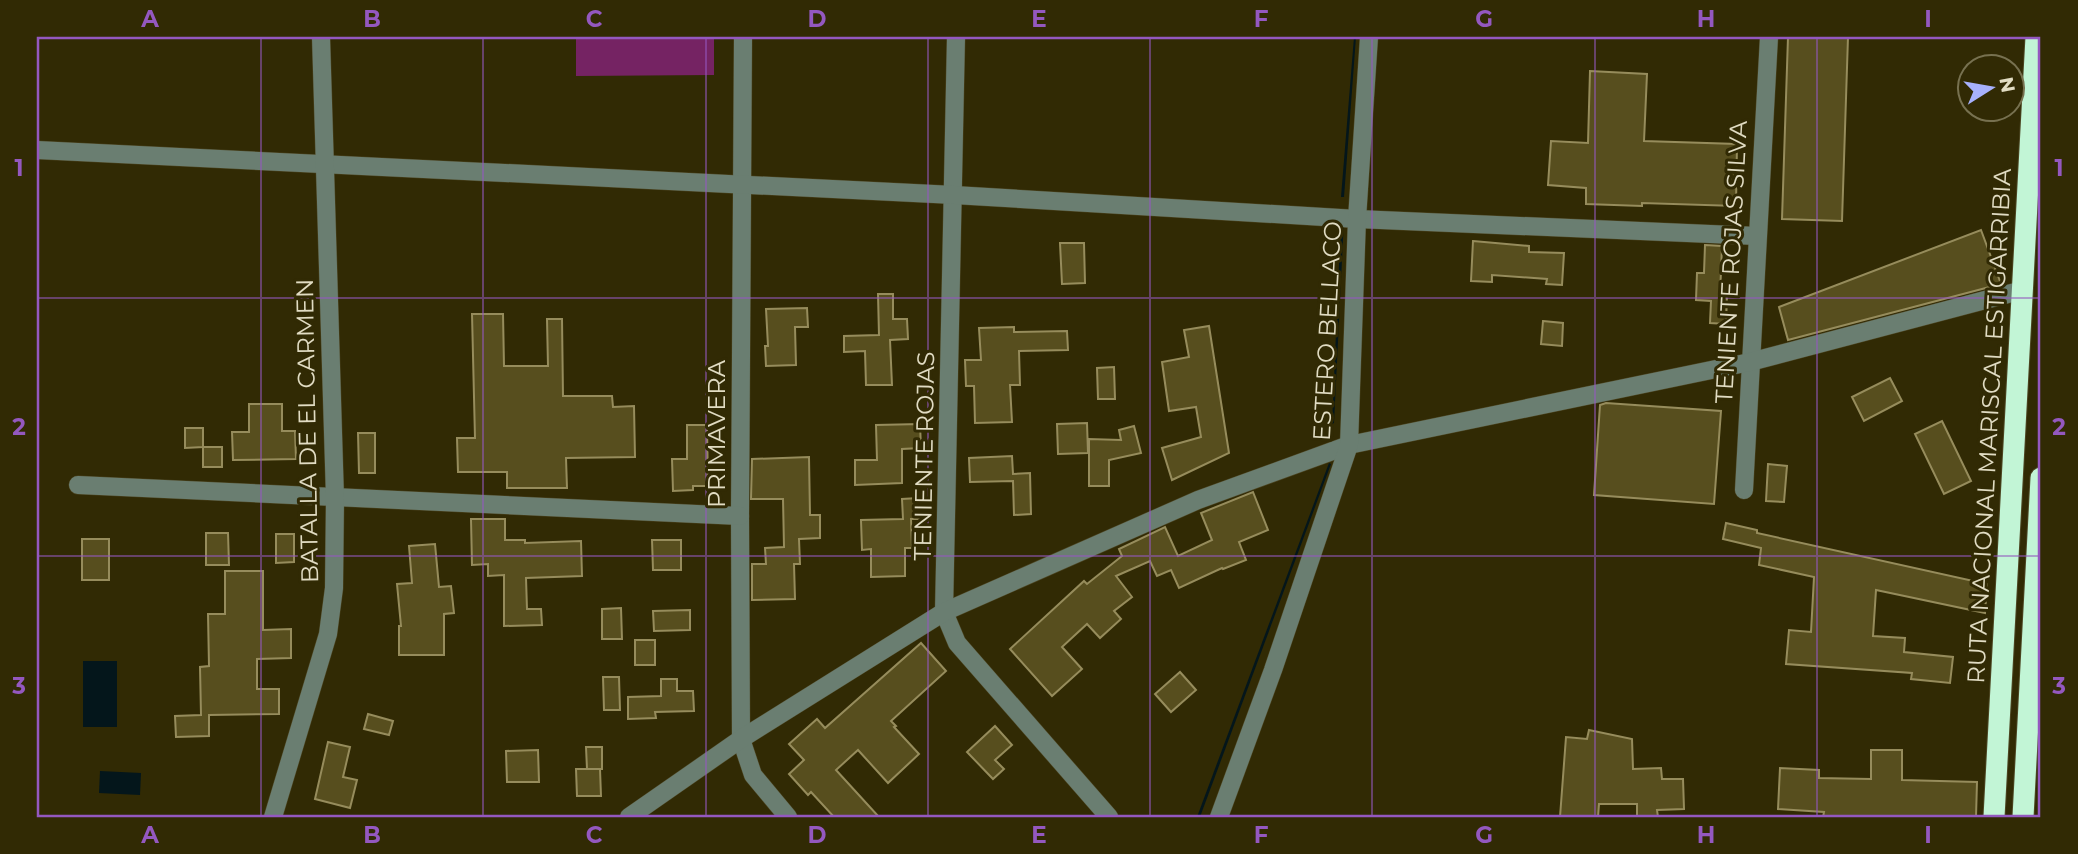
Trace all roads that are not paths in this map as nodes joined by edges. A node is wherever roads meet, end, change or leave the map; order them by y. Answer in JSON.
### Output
{"nodes":[{"id":1,"x":321,"y":37,"type":"edge"},
{"id":2,"x":743,"y":37,"type":"edge"},
{"id":3,"x":957,"y":37,"type":"edge"},
{"id":4,"x":1369,"y":37,"type":"edge"},
{"id":5,"x":1769,"y":37,"type":"edge"},
{"id":6,"x":2036,"y":37,"type":"edge"},
{"id":7,"x":37,"y":150,"type":"edge"},
{"id":8,"x":326,"y":164,"type":"junction"},
{"id":9,"x":742,"y":185,"type":"junction"},
{"id":10,"x":954,"y":195,"type":"junction"},
{"id":11,"x":1357,"y":219,"type":"junction"},
{"id":12,"x":1757,"y":236,"type":"junction"},
{"id":13,"x":2024,"y":290,"type":"junction"},
{"id":14,"x":1749,"y":362,"type":"junction"},
{"id":15,"x":1349,"y":445,"type":"junction"},
{"id":16,"x":2041,"y":478,"type":"edge"},
{"id":17,"x":78,"y":485,"type":"dead end"},
{"id":18,"x":1744,"y":490,"type":"dead end"},
{"id":19,"x":335,"y":498,"type":"junction"},
{"id":20,"x":740,"y":516,"type":"junction"},
{"id":21,"x":944,"y":612,"type":"junction"},
{"id":22,"x":2005,"y":628,"type":"junction"},
{"id":23,"x":2037,"y":628,"type":"edge"},
{"id":24,"x":741,"y":740,"type":"junction"},
{"id":25,"x":273,"y":817,"type":"edge"},
{"id":26,"x":629,"y":817,"type":"edge"},
{"id":27,"x":788,"y":817,"type":"edge"},
{"id":28,"x":1109,"y":817,"type":"edge"},
{"id":29,"x":1219,"y":817,"type":"edge"},
{"id":30,"x":1994,"y":817,"type":"edge"},
{"id":31,"x":2022,"y":817,"type":"edge"}],
"edges":[{"from":1,"to":8,"type":"street","name":"BATALLA DE EL CARMEN"},
{"from":2,"to":9,"type":"street","name":"PRIMAVERA"},
{"from":3,"to":10,"type":"street","name":"TENIENTE ROJAS"},
{"from":4,"to":11,"type":"street","name":"ESTERO BELLACO"},
{"from":5,"to":12,"type":"street","name":"TENIENTE ROJAS SILVA"},
{"from":6,"to":13,"type":"highway","name":"RUTA NACIONAL MARISCAL ESTIGARRIBIA"},
{"from":7,"to":8,"type":"street"},
{"from":8,"to":9,"type":"street"},
{"from":8,"to":19,"type":"street","name":"BATALLA DE EL CARMEN"},
{"from":9,"to":10,"type":"street"},
{"from":9,"to":20,"type":"street","name":"PRIMAVERA"},
{"from":10,"to":11,"type":"street"},
{"from":10,"to":21,"type":"street","name":"TENIENTE ROJAS"},
{"from":11,"to":12,"type":"street"},
{"from":11,"to":15,"type":"street","name":"ESTERO BELLACO"},
{"from":12,"to":14,"type":"street","name":"TENIENTE ROJAS SILVA"},
{"from":13,"to":14,"type":"street"},
{"from":13,"to":22,"type":"highway","name":"RUTA NACIONAL MARISCAL ESTIGARRIBIA"},
{"from":14,"to":15,"type":"street"},
{"from":14,"to":18,"type":"street","name":"TENIENTE ROJAS SILVA"},
{"from":15,"to":21,"type":"street"},
{"from":15,"to":29,"type":"street","name":"ESTERO BELLACO"},
{"from":16,"to":23,"type":"highway"},
{"from":17,"to":19,"type":"street"},
{"from":19,"to":20,"type":"street"},
{"from":19,"to":25,"type":"street","name":"BATALLA DE EL CARMEN"},
{"from":20,"to":24,"type":"street","name":"PRIMAVERA"},
{"from":21,"to":24,"type":"street"},
{"from":21,"to":28,"type":"street","name":"TENIENTE ROJAS"},
{"from":22,"to":23,"type":"street"},
{"from":22,"to":30,"type":"highway","name":"RUTA NACIONAL MARISCAL ESTIGARRIBIA"},
{"from":23,"to":31,"type":"highway"},
{"from":24,"to":26,"type":"street"},
{"from":24,"to":27,"type":"street","name":"PRIMAVERA"}]}
